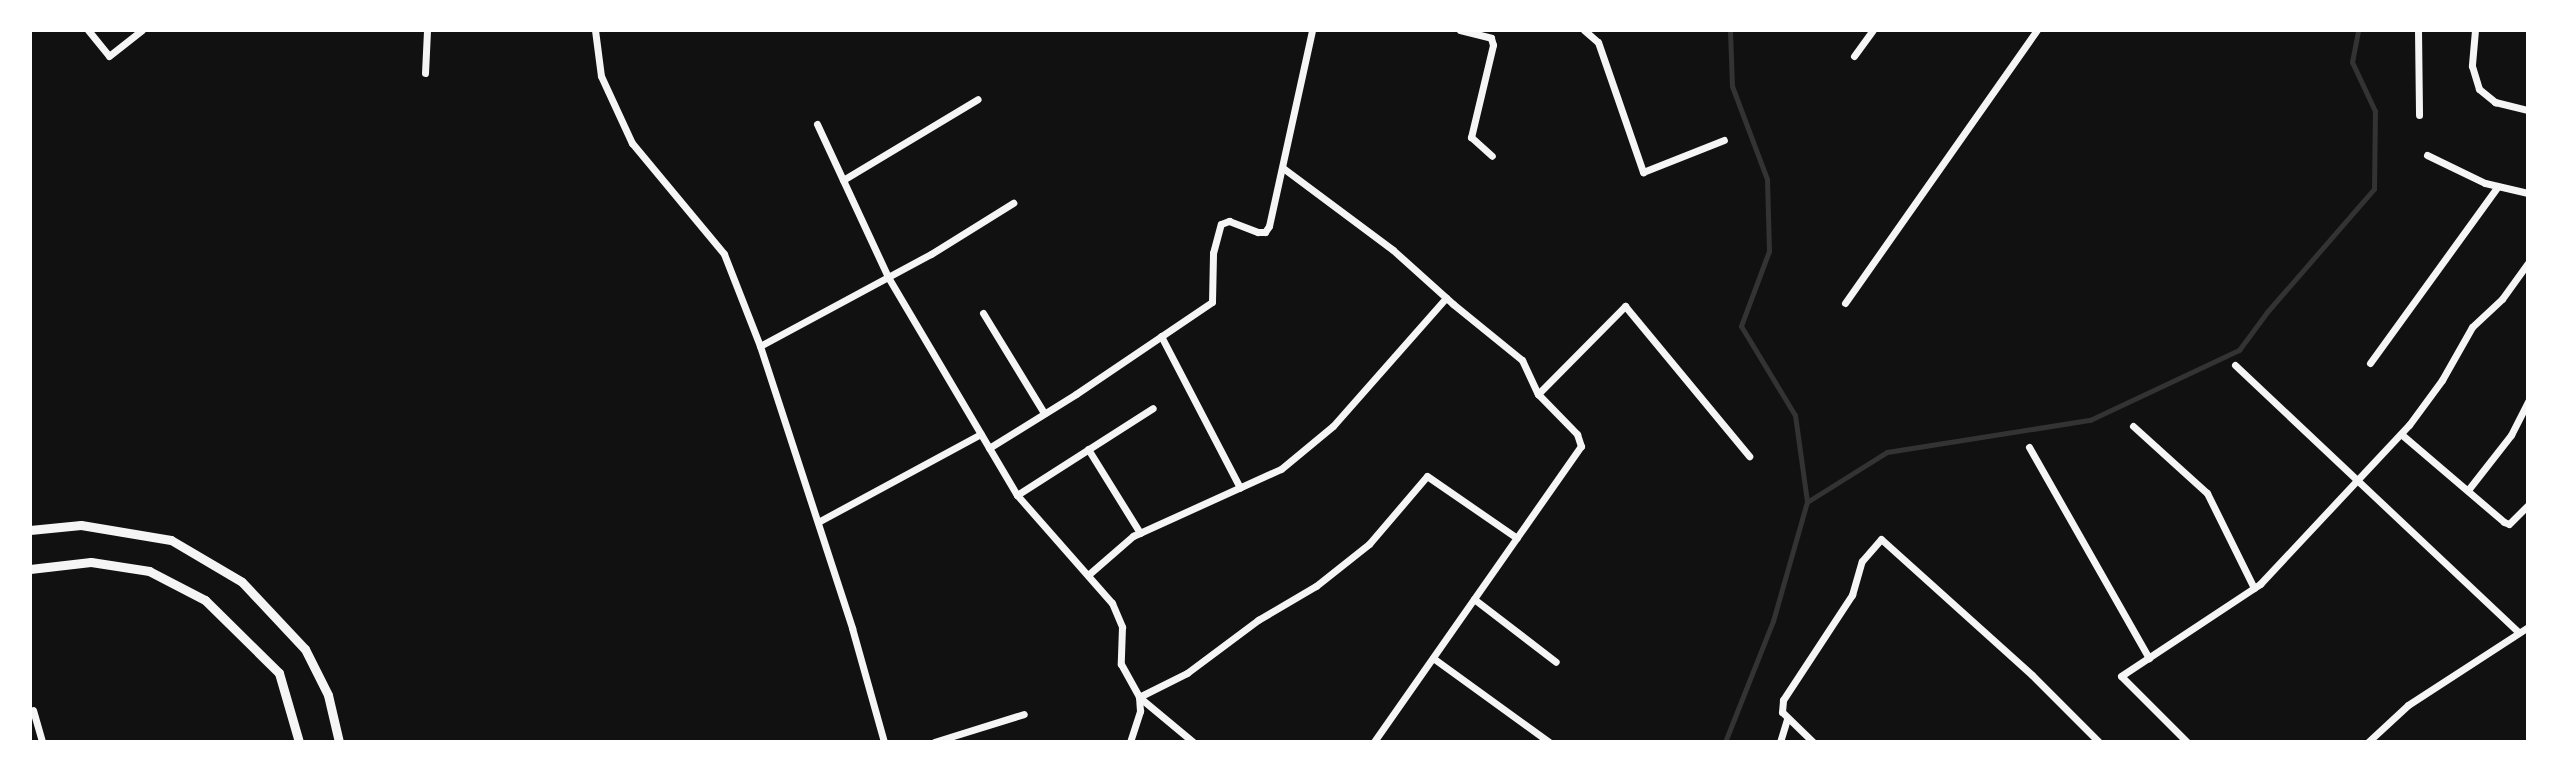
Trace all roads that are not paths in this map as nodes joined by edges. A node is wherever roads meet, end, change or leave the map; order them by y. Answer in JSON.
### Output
{"nodes":[{"id":1,"x":88,"y":30,"type":"edge"},
{"id":2,"x":142,"y":30,"type":"edge"},
{"id":3,"x":427,"y":30,"type":"edge"},
{"id":4,"x":595,"y":30,"type":"edge"},
{"id":5,"x":1312,"y":30,"type":"edge"},
{"id":6,"x":1460,"y":30,"type":"edge"},
{"id":7,"x":1584,"y":30,"type":"edge"},
{"id":8,"x":1873,"y":30,"type":"edge"},
{"id":9,"x":2036,"y":30,"type":"edge"},
{"id":10,"x":2418,"y":30,"type":"edge"},
{"id":11,"x":2475,"y":30,"type":"edge"},
{"id":12,"x":1854,"y":56,"type":"dead end"},
{"id":13,"x":425,"y":73,"type":"dead end"},
{"id":14,"x":978,"y":99,"type":"dead end"},
{"id":15,"x":2528,"y":110,"type":"edge"},
{"id":16,"x":2419,"y":116,"type":"dead end"},
{"id":17,"x":817,"y":124,"type":"dead end"},
{"id":18,"x":1724,"y":140,"type":"dead end"},
{"id":19,"x":2427,"y":155,"type":"dead end"},
{"id":20,"x":1492,"y":156,"type":"dead end"},
{"id":21,"x":1283,"y":168,"type":"junction"},
{"id":22,"x":843,"y":180,"type":"junction"},
{"id":23,"x":2498,"y":186,"type":"junction"},
{"id":24,"x":2528,"y":193,"type":"edge"},
{"id":25,"x":1013,"y":203,"type":"dead end"},
{"id":26,"x":2528,"y":263,"type":"edge"},
{"id":27,"x":888,"y":277,"type":"junction"},
{"id":28,"x":1446,"y":298,"type":"junction"},
{"id":29,"x":1845,"y":303,"type":"dead end"},
{"id":30,"x":982,"y":313,"type":"dead end"},
{"id":31,"x":1161,"y":336,"type":"junction"},
{"id":32,"x":761,"y":345,"type":"junction"},
{"id":33,"x":2370,"y":363,"type":"dead end"},
{"id":34,"x":2235,"y":365,"type":"dead end"},
{"id":35,"x":1538,"y":394,"type":"junction"},
{"id":36,"x":2528,"y":401,"type":"edge"},
{"id":37,"x":1153,"y":408,"type":"dead end"},
{"id":38,"x":1044,"y":413,"type":"junction"},
{"id":39,"x":2133,"y":425,"type":"dead end"},
{"id":40,"x":2401,"y":434,"type":"junction"},
{"id":41,"x":981,"y":435,"type":"junction"},
{"id":42,"x":2029,"y":447,"type":"dead end"},
{"id":43,"x":989,"y":448,"type":"junction"},
{"id":44,"x":1088,"y":449,"type":"junction"},
{"id":45,"x":1749,"y":456,"type":"dead end"},
{"id":46,"x":2356,"y":482,"type":"junction"},
{"id":47,"x":1240,"y":488,"type":"junction"},
{"id":48,"x":2468,"y":490,"type":"junction"},
{"id":49,"x":1017,"y":495,"type":"junction"},
{"id":50,"x":2528,"y":505,"type":"edge"},
{"id":51,"x":818,"y":522,"type":"junction"},
{"id":52,"x":30,"y":530,"type":"edge"},
{"id":53,"x":1140,"y":533,"type":"junction"},
{"id":54,"x":1517,"y":538,"type":"junction"},
{"id":55,"x":30,"y":569,"type":"edge"},
{"id":56,"x":1088,"y":575,"type":"junction"},
{"id":57,"x":2254,"y":589,"type":"junction"},
{"id":58,"x":1474,"y":599,"type":"junction"},
{"id":59,"x":2528,"y":627,"type":"edge"},
{"id":60,"x":2519,"y":633,"type":"junction"},
{"id":61,"x":1433,"y":658,"type":"junction"},
{"id":62,"x":2149,"y":658,"type":"junction"},
{"id":63,"x":1556,"y":662,"type":"dead end"},
{"id":64,"x":1139,"y":697,"type":"junction"},
{"id":65,"x":33,"y":710,"type":"dead end"},
{"id":66,"x":1024,"y":714,"type":"dead end"},
{"id":67,"x":1787,"y":719,"type":"junction"},
{"id":68,"x":42,"y":742,"type":"edge"},
{"id":69,"x":299,"y":742,"type":"edge"},
{"id":70,"x":339,"y":742,"type":"edge"},
{"id":71,"x":884,"y":742,"type":"edge"},
{"id":72,"x":934,"y":742,"type":"edge"},
{"id":73,"x":1130,"y":742,"type":"edge"},
{"id":74,"x":1193,"y":742,"type":"edge"},
{"id":75,"x":1374,"y":742,"type":"edge"},
{"id":76,"x":1549,"y":742,"type":"edge"},
{"id":77,"x":1780,"y":742,"type":"edge"},
{"id":78,"x":1813,"y":742,"type":"edge"},
{"id":79,"x":2099,"y":742,"type":"edge"},
{"id":80,"x":2187,"y":742,"type":"edge"},
{"id":81,"x":2368,"y":742,"type":"edge"}],
"edges":[{"from":1,"to":2,"type":"street"},
{"from":3,"to":13,"type":"street"},
{"from":4,"to":32,"type":"street"},
{"from":5,"to":21,"type":"street"},
{"from":6,"to":20,"type":"street"},
{"from":7,"to":18,"type":"street"},
{"from":8,"to":12,"type":"street"},
{"from":9,"to":29,"type":"street"},
{"from":10,"to":16,"type":"street"},
{"from":11,"to":15,"type":"street"},
{"from":14,"to":22,"type":"street"},
{"from":17,"to":22,"type":"street"},
{"from":19,"to":23,"type":"street"},
{"from":21,"to":28,"type":"street"},
{"from":21,"to":31,"type":"street"},
{"from":22,"to":27,"type":"street"},
{"from":23,"to":24,"type":"street"},
{"from":23,"to":33,"type":"street"},
{"from":25,"to":27,"type":"street"},
{"from":26,"to":40,"type":"street"},
{"from":27,"to":32,"type":"street"},
{"from":27,"to":41,"type":"street"},
{"from":28,"to":35,"type":"street"},
{"from":28,"to":47,"type":"street"},
{"from":30,"to":38,"type":"street"},
{"from":31,"to":38,"type":"street"},
{"from":31,"to":47,"type":"street"},
{"from":32,"to":51,"type":"street"},
{"from":34,"to":46,"type":"street"},
{"from":35,"to":45,"type":"street"},
{"from":35,"to":54,"type":"street"},
{"from":36,"to":48,"type":"street"},
{"from":37,"to":44,"type":"street"},
{"from":38,"to":43,"type":"street"},
{"from":39,"to":57,"type":"street"},
{"from":40,"to":46,"type":"street"},
{"from":40,"to":48,"type":"street"},
{"from":41,"to":43,"type":"street"},
{"from":41,"to":51,"type":"street"},
{"from":42,"to":62,"type":"street"},
{"from":43,"to":49,"type":"street"},
{"from":44,"to":49,"type":"street"},
{"from":44,"to":53,"type":"street"},
{"from":46,"to":57,"type":"street"},
{"from":46,"to":60,"type":"street"},
{"from":47,"to":53,"type":"street"},
{"from":48,"to":50,"type":"street"},
{"from":49,"to":56,"type":"street"},
{"from":51,"to":71,"type":"street"},
{"from":52,"to":70,"type":"street"},
{"from":53,"to":56,"type":"street"},
{"from":54,"to":58,"type":"street"},
{"from":54,"to":64,"type":"street"},
{"from":55,"to":69,"type":"street"},
{"from":56,"to":64,"type":"street"},
{"from":57,"to":62,"type":"street"},
{"from":58,"to":61,"type":"street"},
{"from":58,"to":63,"type":"street"},
{"from":59,"to":60,"type":"street"},
{"from":60,"to":81,"type":"street"},
{"from":61,"to":75,"type":"street"},
{"from":61,"to":76,"type":"street"},
{"from":62,"to":80,"type":"street"},
{"from":64,"to":73,"type":"street"},
{"from":64,"to":74,"type":"street"},
{"from":65,"to":68,"type":"street"},
{"from":66,"to":72,"type":"street"},
{"from":67,"to":77,"type":"street"},
{"from":67,"to":78,"type":"street"},
{"from":67,"to":79,"type":"street"}]}
